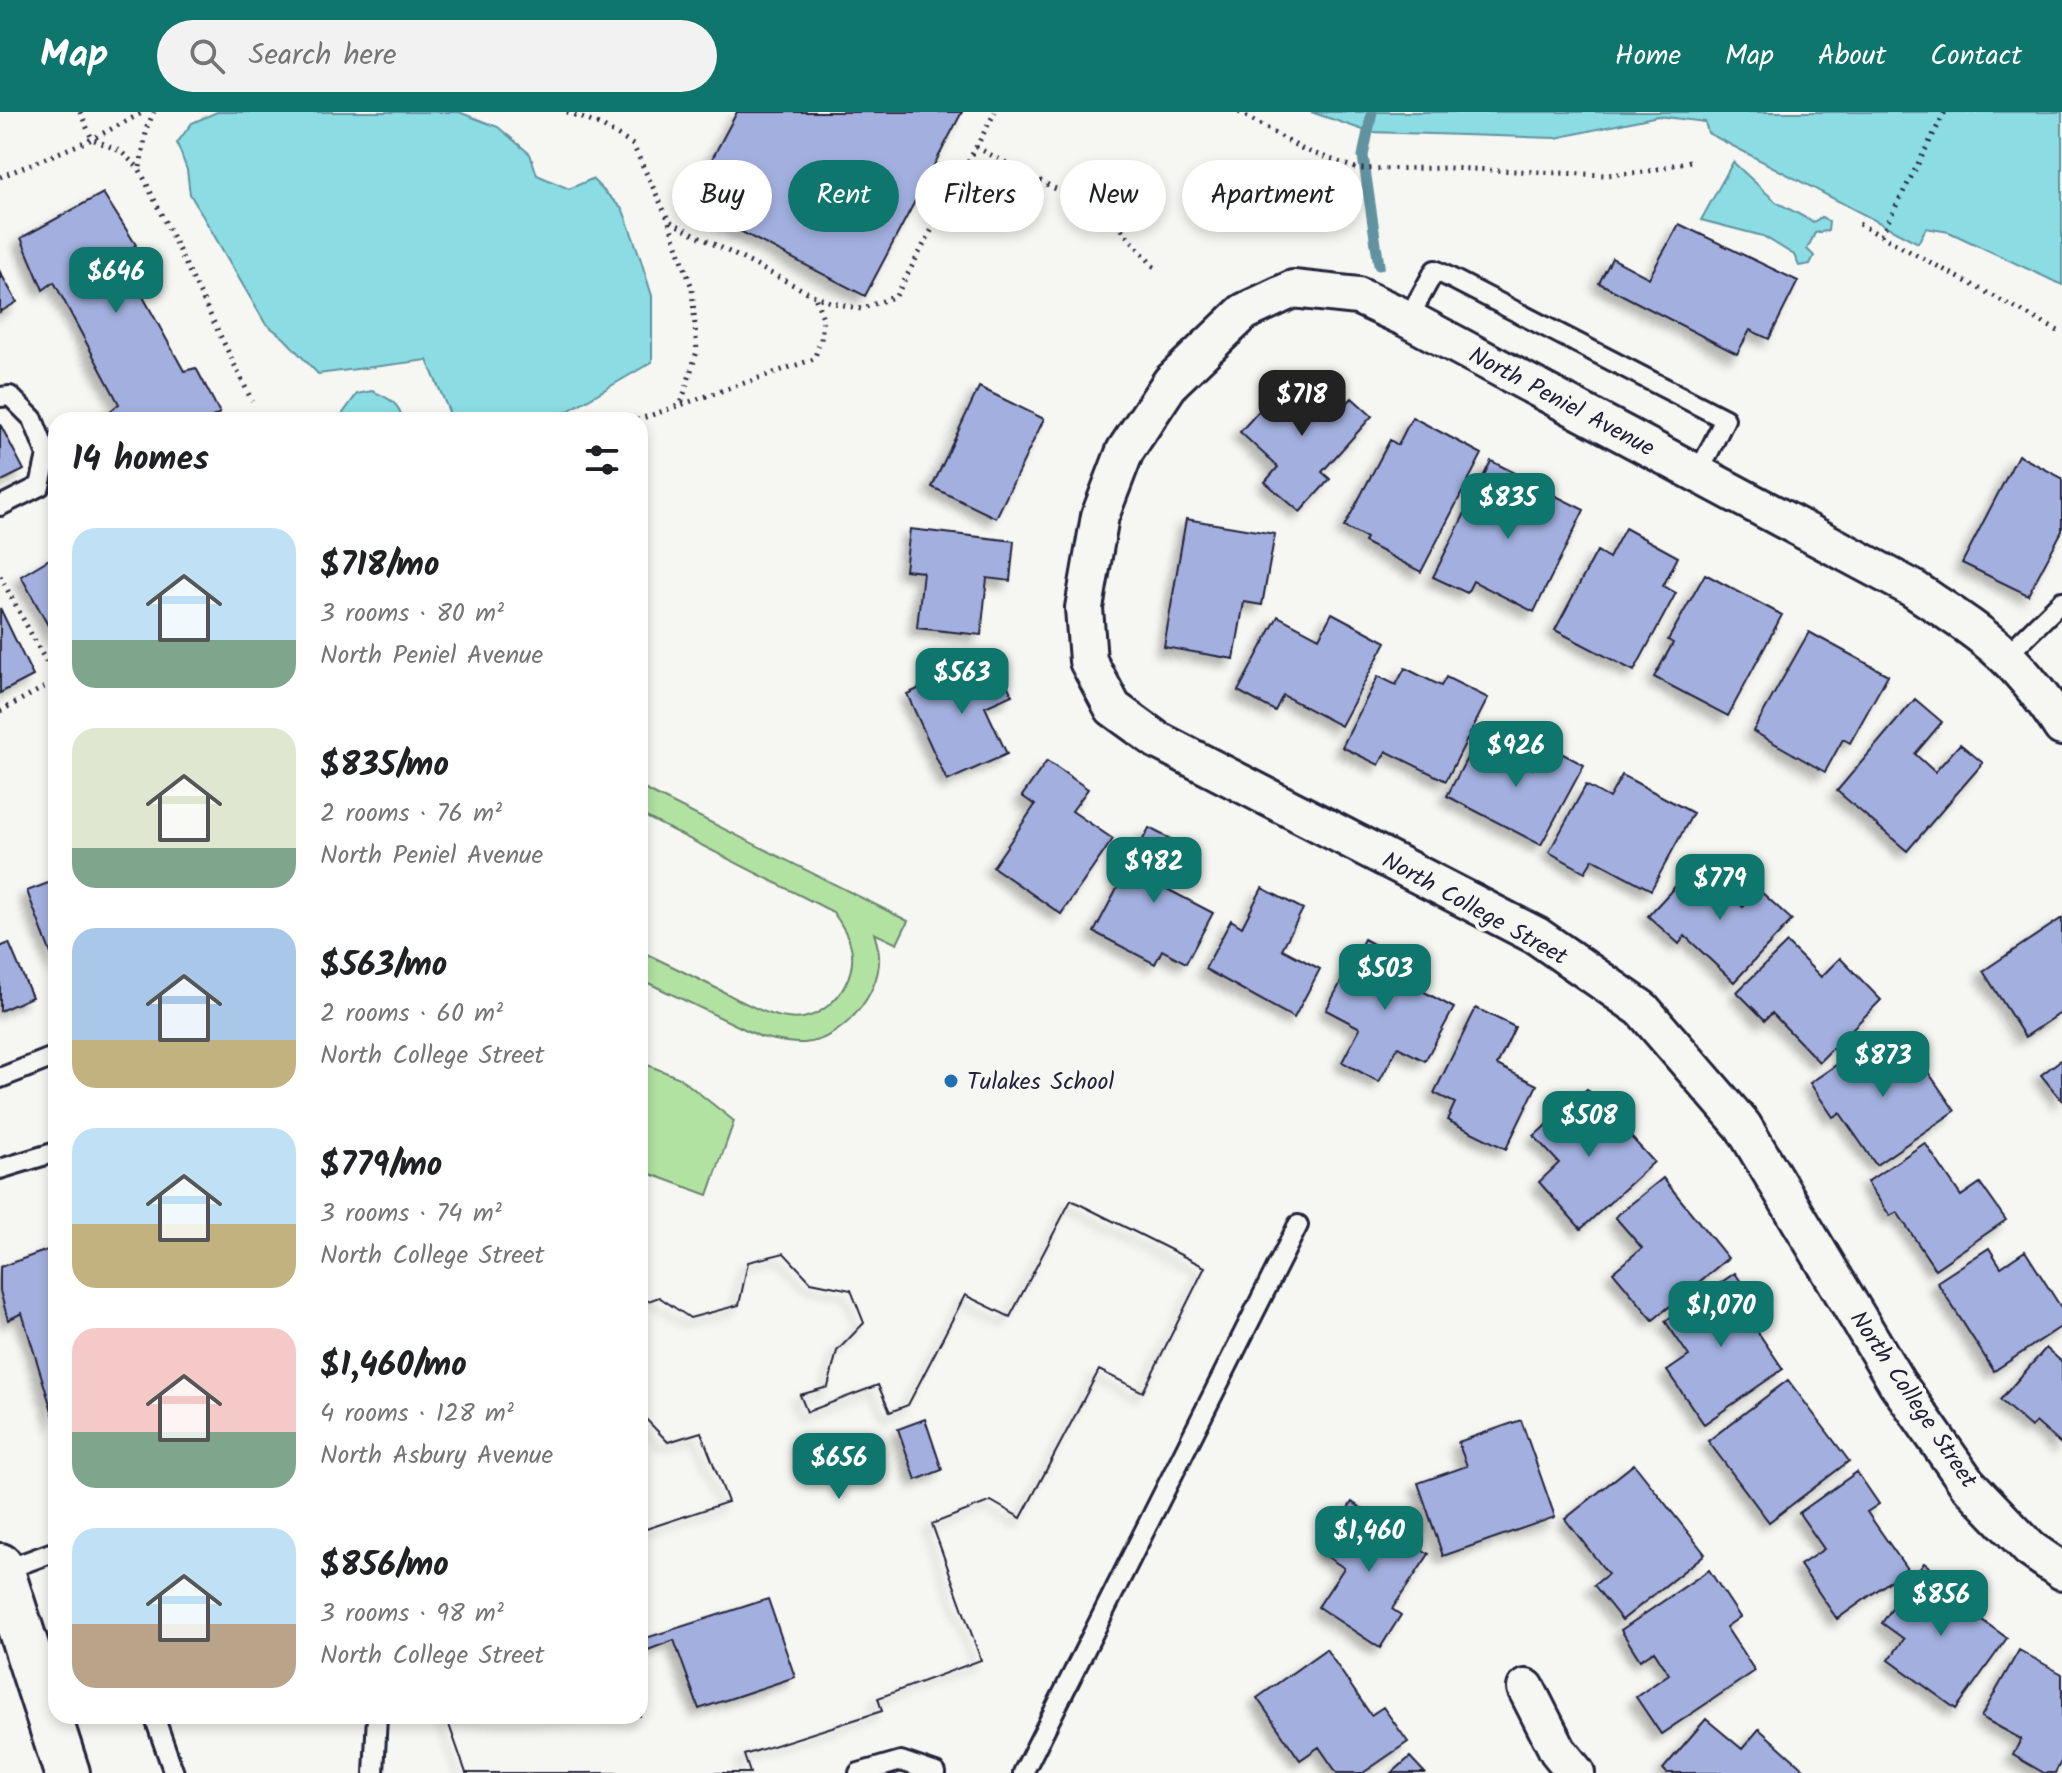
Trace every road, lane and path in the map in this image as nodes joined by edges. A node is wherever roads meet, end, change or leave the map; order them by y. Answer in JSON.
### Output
{"nodes":[{"id":1,"x":80,"y":112,"type":"edge"},
{"id":2,"x":144,"y":112,"type":"edge"},
{"id":3,"x":154,"y":112,"type":"edge"},
{"id":4,"x":567,"y":112,"type":"edge"},
{"id":5,"x":995,"y":112,"type":"edge"},
{"id":6,"x":1239,"y":112,"type":"edge"},
{"id":7,"x":1945,"y":112,"type":"edge"},
{"id":8,"x":92,"y":139,"type":"junction"},
{"id":9,"x":976,"y":147,"type":"junction"},
{"id":10,"x":1694,"y":160,"type":"dead end"},
{"id":11,"x":139,"y":168,"type":"junction"},
{"id":12,"x":0,"y":177,"type":"edge"},
{"id":13,"x":669,"y":221,"type":"junction"},
{"id":14,"x":1859,"y":224,"type":"dead end"},
{"id":15,"x":1881,"y":235,"type":"junction"},
{"id":16,"x":1155,"y":268,"type":"dead end"},
{"id":17,"x":815,"y":296,"type":"junction"},
{"id":18,"x":1408,"y":319,"type":"junction"},
{"id":19,"x":2062,"y":333,"type":"edge"},
{"id":20,"x":0,"y":397,"type":"edge"},
{"id":21,"x":252,"y":401,"type":"dead end"},
{"id":22,"x":681,"y":404,"type":"junction"},
{"id":23,"x":648,"y":416,"type":"edge"},
{"id":24,"x":1698,"y":474,"type":"junction"},
{"id":25,"x":0,"y":506,"type":"edge"},
{"id":26,"x":1100,"y":516,"type":"joint"},
{"id":27,"x":0,"y":576,"type":"edge"},
{"id":28,"x":2062,"y":601,"type":"edge"},
{"id":29,"x":2006,"y":656,"type":"junction"},
{"id":30,"x":48,"y":666,"type":"edge"},
{"id":31,"x":48,"y":685,"type":"edge"},
{"id":32,"x":0,"y":711,"type":"edge"},
{"id":33,"x":2062,"y":727,"type":"edge"},
{"id":34,"x":48,"y":1059,"type":"edge"},
{"id":35,"x":0,"y":1078,"type":"edge"},
{"id":36,"x":48,"y":1154,"type":"edge"},
{"id":37,"x":0,"y":1169,"type":"edge"},
{"id":38,"x":1298,"y":1225,"type":"dead end"},
{"id":39,"x":48,"y":1553,"type":"edge"},
{"id":40,"x":1,"y":1568,"type":"edge"},
{"id":41,"x":2062,"y":1571,"type":"edge"},
{"id":42,"x":1526,"y":1688,"type":"dead end"},
{"id":43,"x":48,"y":1714,"type":"edge"},
{"id":44,"x":51,"y":1724,"type":"edge"},
{"id":45,"x":157,"y":1724,"type":"edge"},
{"id":46,"x":377,"y":1724,"type":"edge"},
{"id":47,"x":67,"y":1773,"type":"edge"},
{"id":48,"x":174,"y":1773,"type":"edge"},
{"id":49,"x":374,"y":1773,"type":"edge"},
{"id":50,"x":859,"y":1773,"type":"edge"},
{"id":51,"x":936,"y":1773,"type":"edge"},
{"id":52,"x":1023,"y":1773,"type":"edge"},
{"id":53,"x":1576,"y":1773,"type":"edge"}],
"edges":[{"from":1,"to":8,"type":"path"},
{"from":2,"to":8,"type":"path"},
{"from":3,"to":11,"type":"path"},
{"from":4,"to":13,"type":"path"},
{"from":5,"to":9,"type":"path"},
{"from":6,"to":10,"type":"path"},
{"from":7,"to":15,"type":"path"},
{"from":8,"to":11,"type":"path"},
{"from":8,"to":12,"type":"path"},
{"from":9,"to":16,"type":"path"},
{"from":9,"to":17,"type":"path"},
{"from":11,"to":21,"type":"path"},
{"from":13,"to":17,"type":"path"},
{"from":13,"to":22,"type":"path"},
{"from":14,"to":15,"type":"path"},
{"from":15,"to":19,"type":"path"},
{"from":17,"to":22,"type":"path"},
{"from":18,"to":24,"type":"street","name":"North Peniel Avenue"},
{"from":18,"to":24,"type":"lane"},
{"from":18,"to":26,"type":"street","name":"North Peniel Avenue"},
{"from":20,"to":25,"type":"lane"},
{"from":22,"to":23,"type":"path"},
{"from":24,"to":29,"type":"street","name":"North Peniel Avenue"},
{"from":26,"to":41,"type":"street","name":"North College Street"},
{"from":27,"to":30,"type":"path"},
{"from":28,"to":29,"type":"lane"},
{"from":29,"to":33,"type":"street","name":"North Peniel Avenue"},
{"from":31,"to":32,"type":"path"},
{"from":34,"to":35,"type":"lane"},
{"from":36,"to":37,"type":"lane"},
{"from":38,"to":52,"type":"lane"},
{"from":39,"to":40,"type":"lane"},
{"from":40,"to":43,"type":"street"},
{"from":42,"to":53,"type":"street"},
{"from":44,"to":47,"type":"street"},
{"from":45,"to":48,"type":"lane"},
{"from":46,"to":49,"type":"lane"},
{"from":50,"to":51,"type":"lane"}]}
